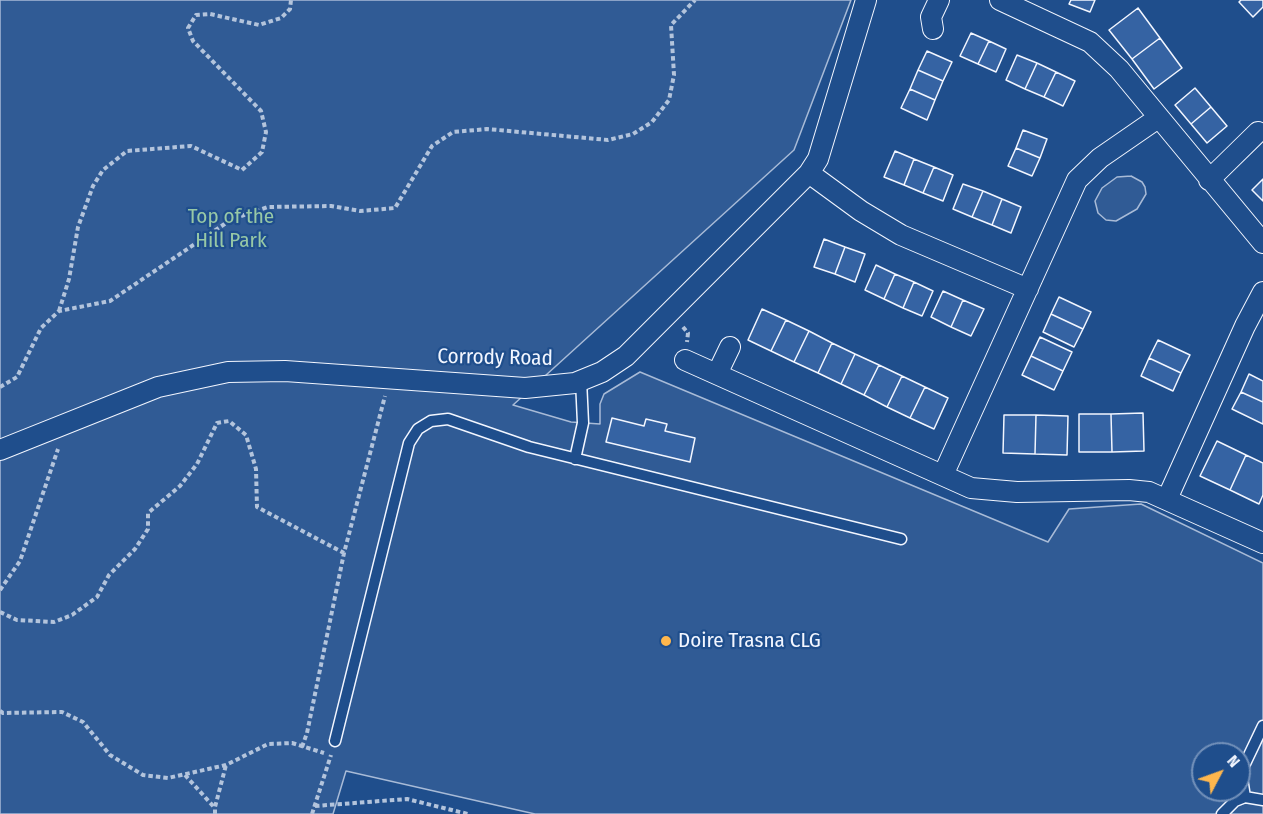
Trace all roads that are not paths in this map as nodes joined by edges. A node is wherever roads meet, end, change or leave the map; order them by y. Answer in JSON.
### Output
{"nodes":[{"id":1,"x":866,"y":0,"type":"edge"},
{"id":2,"x":939,"y":0,"type":"edge"},
{"id":3,"x":1000,"y":0,"type":"edge"},
{"id":4,"x":933,"y":30,"type":"dead end"},
{"id":5,"x":1158,"y":118,"type":"junction"},
{"id":6,"x":1258,"y":132,"type":"dead end"},
{"id":7,"x":809,"y":173,"type":"junction"},
{"id":8,"x":1209,"y":180,"type":"junction"},
{"id":9,"x":1263,"y":243,"type":"edge"},
{"id":10,"x":1028,"y":289,"type":"junction"},
{"id":11,"x":1263,"y":292,"type":"edge"},
{"id":12,"x":730,"y":347,"type":"dead end"},
{"id":13,"x":685,"y":360,"type":"road end"},
{"id":14,"x":717,"y":375,"type":"junction"},
{"id":15,"x":581,"y":380,"type":"junction"},
{"id":16,"x":0,"y":450,"type":"edge"},
{"id":17,"x":575,"y":459,"type":"junction"},
{"id":18,"x":943,"y":475,"type":"junction"},
{"id":19,"x":1167,"y":499,"type":"junction"},
{"id":20,"x":901,"y":539,"type":"dead end"},
{"id":21,"x":1263,"y":543,"type":"edge"},
{"id":22,"x":1263,"y":726,"type":"edge"},
{"id":23,"x":335,"y":741,"type":"dead end"},
{"id":24,"x":1251,"y":751,"type":"edge"},
{"id":25,"x":1234,"y":802,"type":"edge"},
{"id":26,"x":1222,"y":814,"type":"edge"}],
"edges":[{"from":1,"to":7,"type":"street","name":"Corrody Road"},
{"from":2,"to":4,"type":"street"},
{"from":3,"to":5,"type":"street"},
{"from":5,"to":8,"type":"street"},
{"from":5,"to":10,"type":"street"},
{"from":6,"to":8,"type":"street"},
{"from":7,"to":10,"type":"street"},
{"from":7,"to":15,"type":"street","name":"Corrody Road"},
{"from":8,"to":9,"type":"street"},
{"from":10,"to":18,"type":"street"},
{"from":11,"to":19,"type":"street"},
{"from":12,"to":14,"type":"street"},
{"from":13,"to":14,"type":"street"},
{"from":14,"to":18,"type":"street"},
{"from":15,"to":16,"type":"street","name":"Corrody Road"},
{"from":15,"to":17,"type":"lane"},
{"from":17,"to":20,"type":"lane"},
{"from":17,"to":23,"type":"lane"},
{"from":18,"to":19,"type":"street"},
{"from":19,"to":21,"type":"street"},
{"from":22,"to":24,"type":"lane"},
{"from":25,"to":26,"type":"lane"}]}
